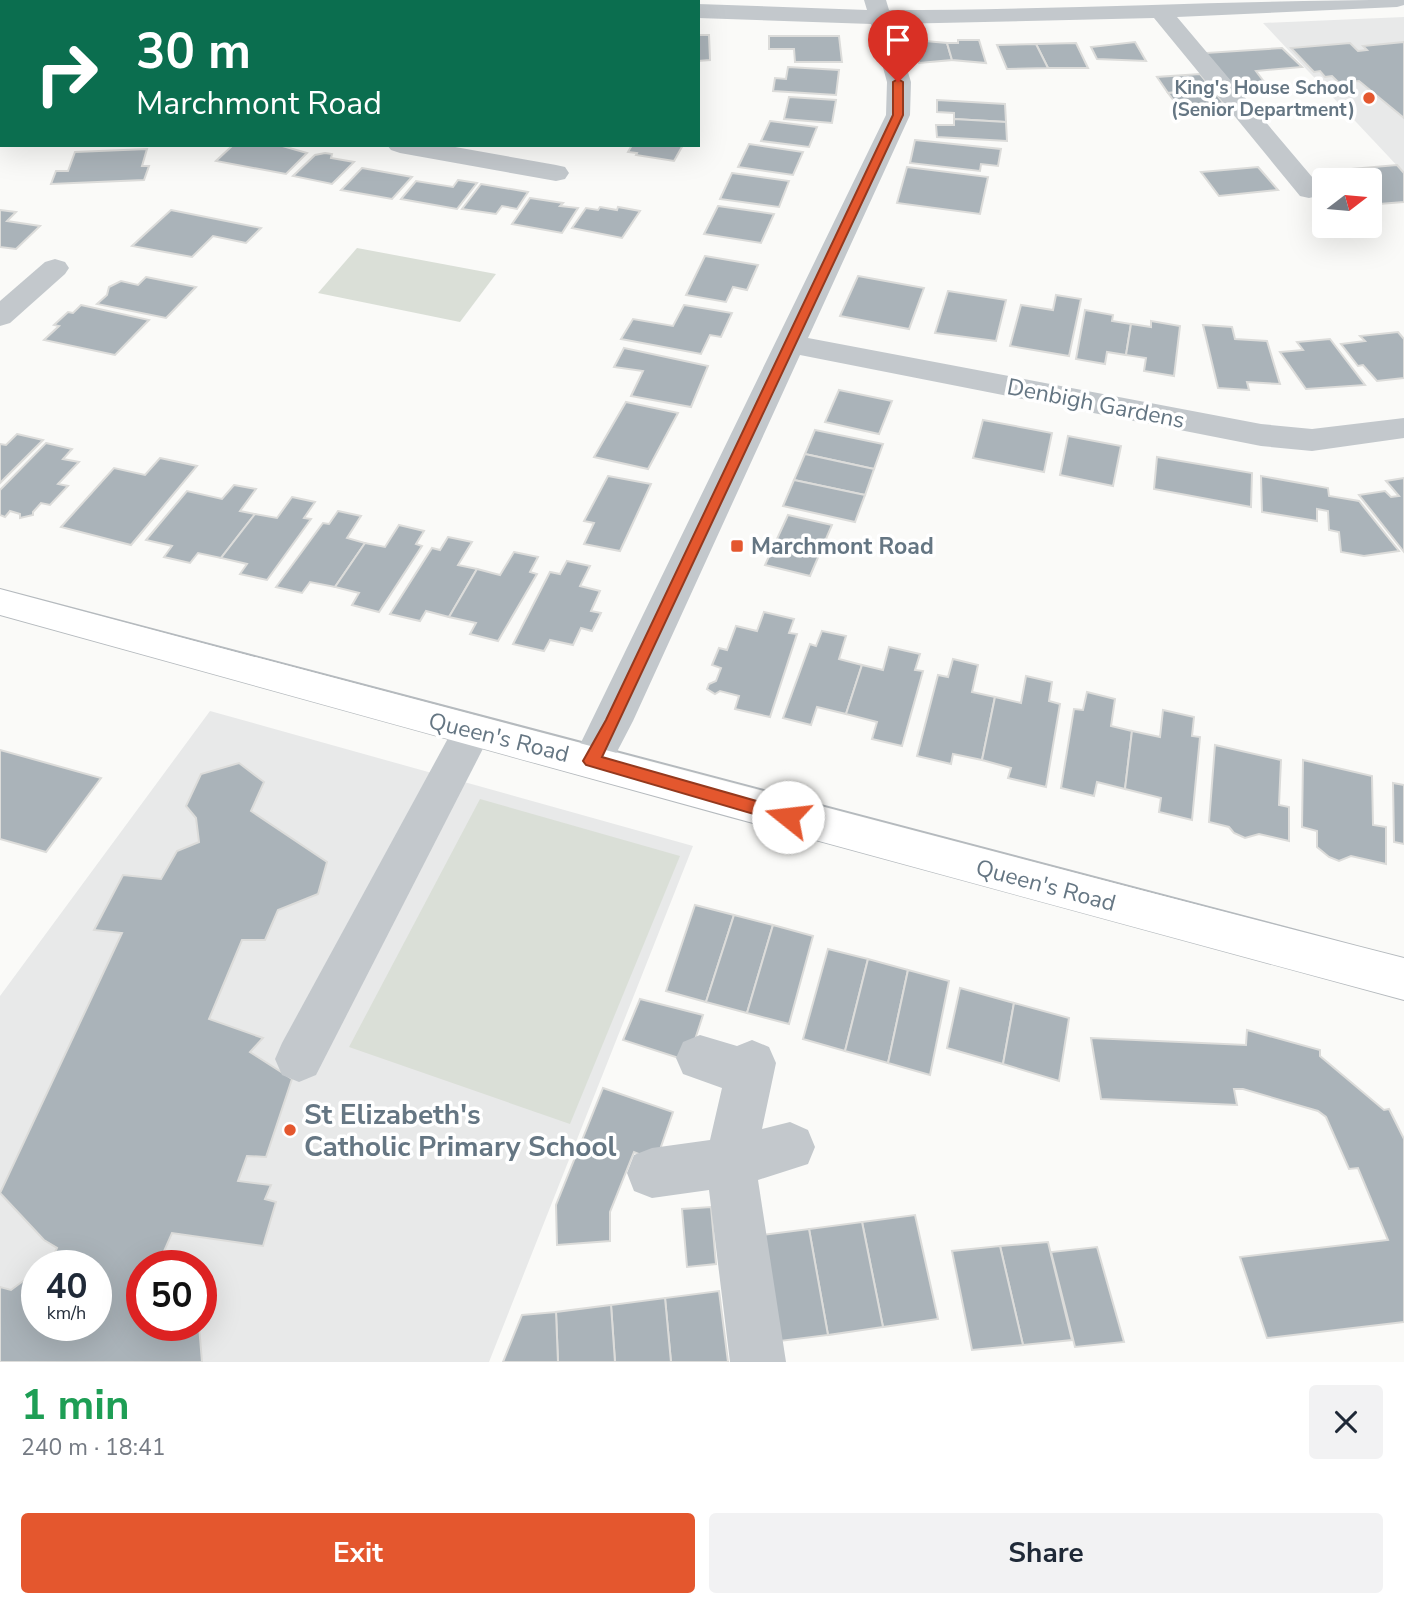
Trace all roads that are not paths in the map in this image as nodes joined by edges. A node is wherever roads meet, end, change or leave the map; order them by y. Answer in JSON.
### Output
{"nodes":[{"id":1,"x":1396,"y":0,"type":"edge"},
{"id":2,"x":1341,"y":1,"type":"edge"},
{"id":3,"x":877,"y":9,"type":"edge"},
{"id":4,"x":700,"y":11,"type":"edge"},
{"id":5,"x":1161,"y":12,"type":"junction"},
{"id":6,"x":411,"y":147,"type":"edge"},
{"id":7,"x":556,"y":173,"type":"dead end"},
{"id":8,"x":1308,"y":190,"type":"dead end"},
{"id":9,"x":55,"y":268,"type":"dead end"},
{"id":10,"x":0,"y":317,"type":"edge"},
{"id":11,"x":789,"y":344,"type":"junction"},
{"id":12,"x":1404,"y":428,"type":"edge"},
{"id":13,"x":1,"y":604,"type":"edge"},
{"id":14,"x":472,"y":731,"type":"junction"},
{"id":15,"x":592,"y":761,"type":"junction"},
{"id":16,"x":1404,"y":979,"type":"edge"},
{"id":17,"x":700,"y":1058,"type":"dead end"},
{"id":18,"x":299,"y":1059,"type":"dead end"},
{"id":19,"x":790,"y":1147,"type":"dead end"},
{"id":20,"x":730,"y":1162,"type":"junction"},
{"id":21,"x":652,"y":1173,"type":"dead end"},
{"id":22,"x":758,"y":1362,"type":"edge"}],
"edges":[{"from":1,"to":2,"type":"street"},
{"from":2,"to":5,"type":"street"},
{"from":3,"to":4,"type":"street"},
{"from":3,"to":5,"type":"street"},
{"from":3,"to":11,"type":"street"},
{"from":5,"to":8,"type":"street"},
{"from":6,"to":7,"type":"street"},
{"from":9,"to":10,"type":"street"},
{"from":11,"to":12,"type":"street","name":"Denbigh Gardens"},
{"from":11,"to":15,"type":"street"},
{"from":13,"to":14,"type":"main road","name":"Queen's Road"},
{"from":14,"to":15,"type":"main road","name":"Queen's Road"},
{"from":14,"to":18,"type":"street"},
{"from":15,"to":16,"type":"main road","name":"Queen's Road"},
{"from":17,"to":20,"type":"street"},
{"from":19,"to":20,"type":"street"},
{"from":20,"to":21,"type":"street"},
{"from":20,"to":22,"type":"street"}]}
